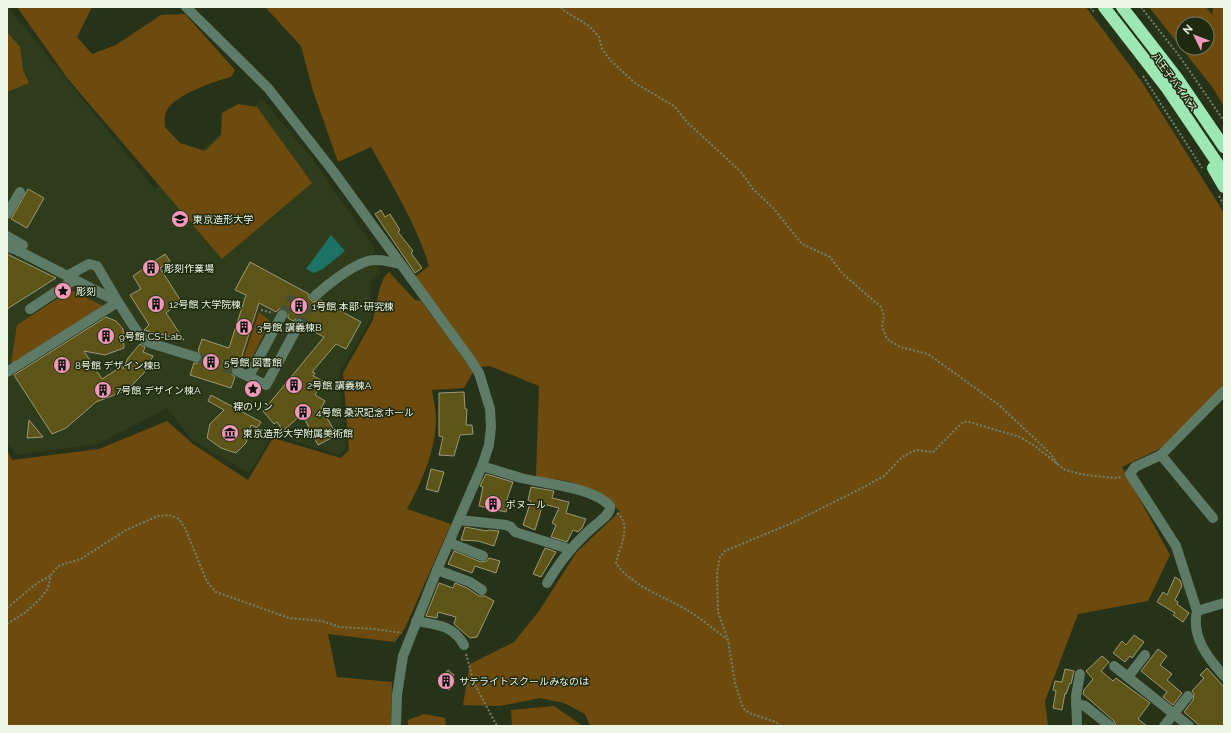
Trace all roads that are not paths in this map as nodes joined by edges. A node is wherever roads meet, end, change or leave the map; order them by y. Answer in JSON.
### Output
{"nodes":[{"id":1,"x":186,"y":7,"type":"edge"},
{"id":2,"x":1122,"y":7,"type":"edge"},
{"id":3,"x":1099,"y":10,"type":"edge"},
{"id":4,"x":1166,"y":87,"type":"junction"},
{"id":5,"x":1224,"y":147,"type":"edge"},
{"id":6,"x":1224,"y":173,"type":"edge"},
{"id":7,"x":1220,"y":189,"type":"edge"},
{"id":8,"x":20,"y":192,"type":"dead end"},
{"id":9,"x":7,"y":214,"type":"edge"},
{"id":10,"x":7,"y":236,"type":"edge"},
{"id":11,"x":7,"y":247,"type":"edge"},
{"id":12,"x":19,"y":252,"type":"junction"},
{"id":13,"x":400,"y":264,"type":"junction"},
{"id":14,"x":71,"y":278,"type":"junction"},
{"id":15,"x":315,"y":296,"type":"dead end"},
{"id":16,"x":118,"y":302,"type":"junction"},
{"id":17,"x":30,"y":310,"type":"dead end"},
{"id":18,"x":279,"y":314,"type":"tunnel mouth"},
{"id":19,"x":299,"y":324,"type":"tunnel mouth"},
{"id":20,"x":196,"y":357,"type":"tunnel mouth"},
{"id":21,"x":237,"y":371,"type":"tunnel mouth"},
{"id":22,"x":7,"y":372,"type":"edge"},
{"id":23,"x":249,"y":376,"type":"junction"},
{"id":24,"x":1224,"y":391,"type":"edge"},
{"id":25,"x":1161,"y":455,"type":"junction"},
{"id":26,"x":482,"y":466,"type":"junction"},
{"id":27,"x":1213,"y":518,"type":"dead end"},
{"id":28,"x":459,"y":520,"type":"junction"},
{"id":29,"x":450,"y":543,"type":"junction"},
{"id":30,"x":569,"y":549,"type":"junction"},
{"id":31,"x":483,"y":556,"type":"dead end"},
{"id":32,"x":437,"y":570,"type":"junction"},
{"id":33,"x":547,"y":583,"type":"dead end"},
{"id":34,"x":482,"y":590,"type":"dead end"},
{"id":35,"x":1224,"y":603,"type":"edge"},
{"id":36,"x":1197,"y":611,"type":"junction"},
{"id":37,"x":416,"y":621,"type":"junction"},
{"id":38,"x":464,"y":645,"type":"road end"},
{"id":39,"x":1145,"y":655,"type":"dead end"},
{"id":40,"x":1114,"y":666,"type":"dead end"},
{"id":41,"x":1080,"y":674,"type":"dead end"},
{"id":42,"x":1224,"y":676,"type":"edge"},
{"id":43,"x":1128,"y":677,"type":"junction"},
{"id":44,"x":1188,"y":696,"type":"dead end"},
{"id":45,"x":1076,"y":704,"type":"junction"},
{"id":46,"x":1174,"y":714,"type":"junction"},
{"id":47,"x":1078,"y":723,"type":"dead end"},
{"id":48,"x":396,"y":726,"type":"edge"},
{"id":49,"x":1110,"y":726,"type":"edge"},
{"id":50,"x":1164,"y":726,"type":"edge"},
{"id":51,"x":1189,"y":726,"type":"edge"}],
"edges":[{"from":1,"to":13,"type":"street"},
{"from":2,"to":5,"type":"highway","name":"八王子バイパス"},
{"from":3,"to":4,"type":"highway","name":"八王子バイパス"},
{"from":4,"to":6,"type":"highway","name":"八王子バイパス"},
{"from":4,"to":7,"type":"highway"},
{"from":8,"to":9,"type":"street"},
{"from":10,"to":12,"type":"street"},
{"from":11,"to":12,"type":"street"},
{"from":12,"to":14,"type":"street"},
{"from":13,"to":15,"type":"street"},
{"from":13,"to":26,"type":"street"},
{"from":14,"to":16,"type":"street"},
{"from":14,"to":16,"type":"street"},
{"from":14,"to":17,"type":"street"},
{"from":16,"to":20,"type":"street"},
{"from":16,"to":22,"type":"street"},
{"from":18,"to":23,"type":"street"},
{"from":19,"to":23,"type":"street"},
{"from":21,"to":23,"type":"street"},
{"from":24,"to":25,"type":"street"},
{"from":25,"to":27,"type":"street"},
{"from":25,"to":36,"type":"street"},
{"from":26,"to":28,"type":"street"},
{"from":26,"to":30,"type":"street"},
{"from":28,"to":29,"type":"street"},
{"from":28,"to":30,"type":"street"},
{"from":29,"to":31,"type":"street"},
{"from":29,"to":32,"type":"street"},
{"from":30,"to":33,"type":"street"},
{"from":32,"to":34,"type":"street"},
{"from":32,"to":37,"type":"street"},
{"from":35,"to":36,"type":"street"},
{"from":36,"to":42,"type":"street"},
{"from":37,"to":38,"type":"street"},
{"from":37,"to":48,"type":"street"},
{"from":39,"to":43,"type":"street"},
{"from":40,"to":43,"type":"street"},
{"from":41,"to":45,"type":"street"},
{"from":43,"to":46,"type":"street"},
{"from":44,"to":46,"type":"street"},
{"from":45,"to":47,"type":"street"},
{"from":45,"to":49,"type":"street"},
{"from":46,"to":50,"type":"street"},
{"from":46,"to":51,"type":"street"}]}
